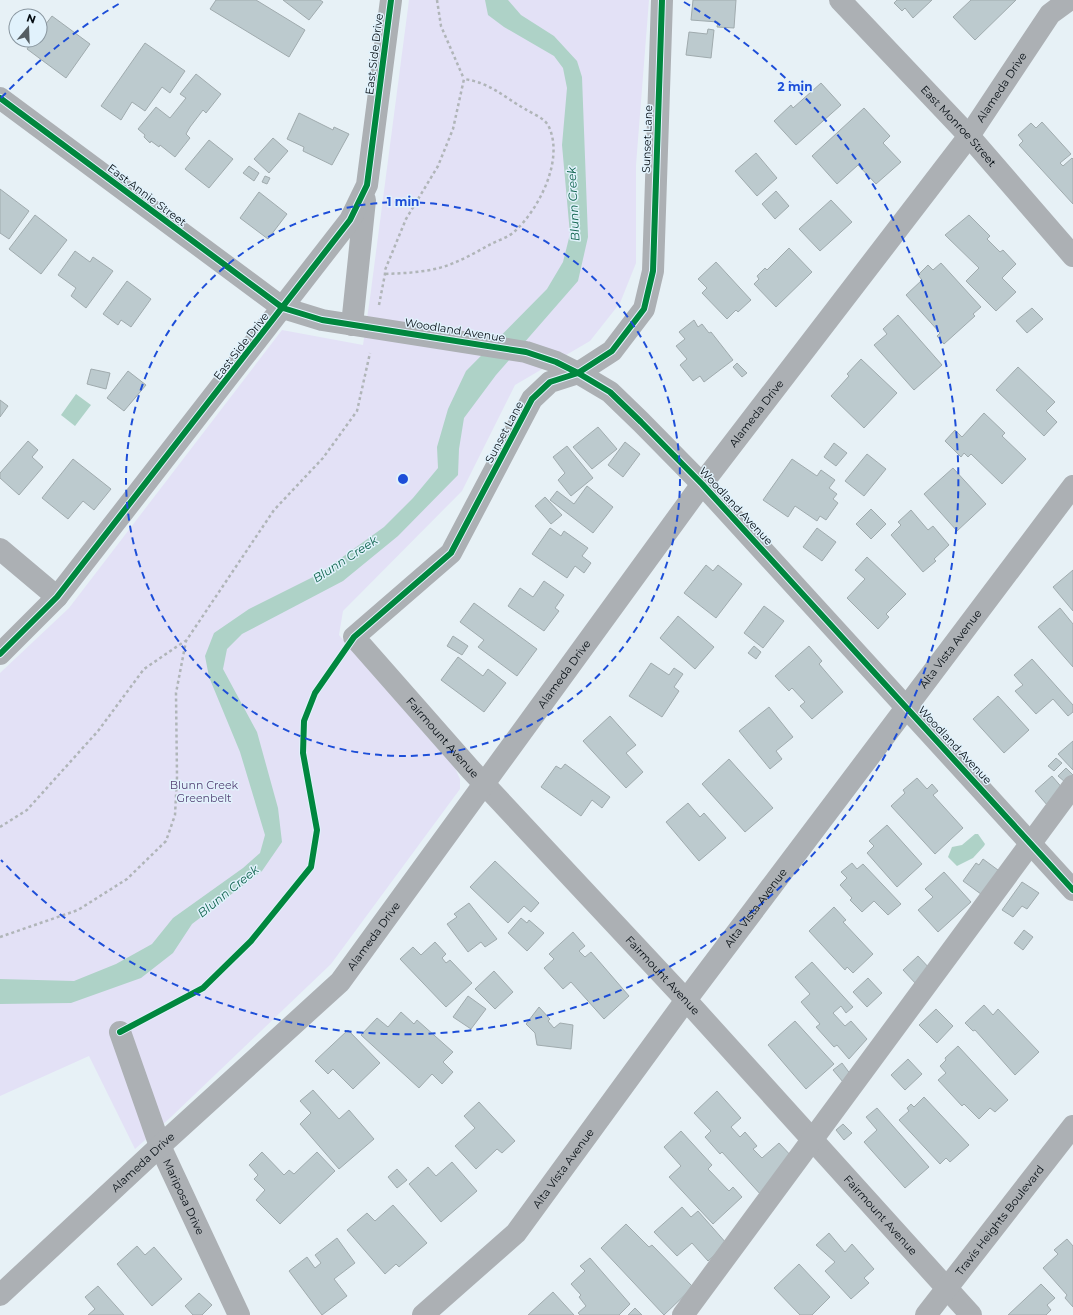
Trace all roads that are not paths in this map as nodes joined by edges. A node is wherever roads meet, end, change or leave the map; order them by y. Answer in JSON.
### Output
{"nodes":[{"id":1,"x":391,"y":0,"type":"edge"},
{"id":2,"x":662,"y":0,"type":"edge"},
{"id":3,"x":840,"y":0,"type":"edge"},
{"id":4,"x":1070,"y":0,"type":"edge"},
{"id":5,"x":0,"y":98,"type":"edge"},
{"id":6,"x":968,"y":136,"type":"junction"},
{"id":7,"x":367,"y":185,"type":"junction"},
{"id":8,"x":1073,"y":256,"type":"edge"},
{"id":9,"x":283,"y":308,"type":"junction"},
{"id":10,"x":352,"y":325,"type":"junction"},
{"id":11,"x":578,"y":373,"type":"junction"},
{"id":12,"x":702,"y":484,"type":"junction"},
{"id":13,"x":1073,"y":486,"type":"edge"},
{"id":14,"x":0,"y":549,"type":"edge"},
{"id":15,"x":57,"y":597,"type":"junction"},
{"id":16,"x":354,"y":637,"type":"joint"},
{"id":17,"x":0,"y":654,"type":"edge"},
{"id":18,"x":906,"y":707,"type":"junction"},
{"id":19,"x":484,"y":785,"type":"junction"},
{"id":20,"x":1073,"y":786,"type":"edge"},
{"id":21,"x":1031,"y":843,"type":"junction"},
{"id":22,"x":1073,"y":890,"type":"edge"},
{"id":23,"x":686,"y":1000,"type":"junction"},
{"id":24,"x":120,"y":1032,"type":"dead end"},
{"id":25,"x":1073,"y":1126,"type":"edge"},
{"id":26,"x":812,"y":1139,"type":"junction"},
{"id":27,"x":160,"y":1146,"type":"junction"},
{"id":28,"x":946,"y":1289,"type":"junction"},
{"id":29,"x":0,"y":1295,"type":"edge"},
{"id":30,"x":239,"y":1315,"type":"edge"},
{"id":31,"x":423,"y":1315,"type":"edge"},
{"id":32,"x":683,"y":1315,"type":"edge"},
{"id":33,"x":926,"y":1315,"type":"edge"},
{"id":34,"x":971,"y":1315,"type":"edge"}],
"edges":[{"from":1,"to":7,"type":"street","name":"East Side Drive"},
{"from":2,"to":11,"type":"street","name":"Sunset Lane"},
{"from":3,"to":6,"type":"street","name":"East Monroe Street"},
{"from":4,"to":6,"type":"street","name":"Alameda Drive"},
{"from":5,"to":9,"type":"street","name":"East Annie Street"},
{"from":6,"to":8,"type":"street","name":"East Monroe Street"},
{"from":6,"to":12,"type":"street","name":"Alameda Drive"},
{"from":7,"to":9,"type":"street","name":"East Side Drive"},
{"from":7,"to":10,"type":"street"},
{"from":9,"to":10,"type":"street","name":"Woodland Avenue"},
{"from":9,"to":15,"type":"street","name":"East Side Drive"},
{"from":10,"to":11,"type":"street","name":"Woodland Avenue"},
{"from":11,"to":12,"type":"street","name":"Woodland Avenue"},
{"from":11,"to":16,"type":"street","name":"Sunset Lane"},
{"from":12,"to":18,"type":"street","name":"Woodland Avenue"},
{"from":12,"to":19,"type":"street","name":"Alameda Drive"},
{"from":13,"to":18,"type":"street","name":"Alta Vista Avenue"},
{"from":14,"to":15,"type":"street"},
{"from":15,"to":17,"type":"street","name":"East Side Drive"},
{"from":16,"to":19,"type":"street","name":"Fairmount Avenue"},
{"from":18,"to":21,"type":"street","name":"Woodland Avenue"},
{"from":18,"to":23,"type":"street","name":"Alta Vista Avenue"},
{"from":19,"to":23,"type":"street","name":"Fairmount Avenue"},
{"from":19,"to":27,"type":"street","name":"Alameda Drive"},
{"from":20,"to":21,"type":"street"},
{"from":21,"to":22,"type":"street","name":"Woodland Avenue"},
{"from":21,"to":26,"type":"street"},
{"from":23,"to":26,"type":"street","name":"Fairmount Avenue"},
{"from":23,"to":31,"type":"street","name":"Alta Vista Avenue"},
{"from":24,"to":27,"type":"street","name":"Mariposa Drive"},
{"from":25,"to":28,"type":"street","name":"Travis Heights Boulevard"},
{"from":26,"to":28,"type":"street","name":"Fairmount Avenue"},
{"from":26,"to":32,"type":"street"},
{"from":27,"to":29,"type":"street","name":"Alameda Drive"},
{"from":27,"to":30,"type":"street","name":"Mariposa Drive"},
{"from":28,"to":33,"type":"street","name":"Travis Heights Boulevard"},
{"from":28,"to":34,"type":"street","name":"Fairmount Avenue"}]}
